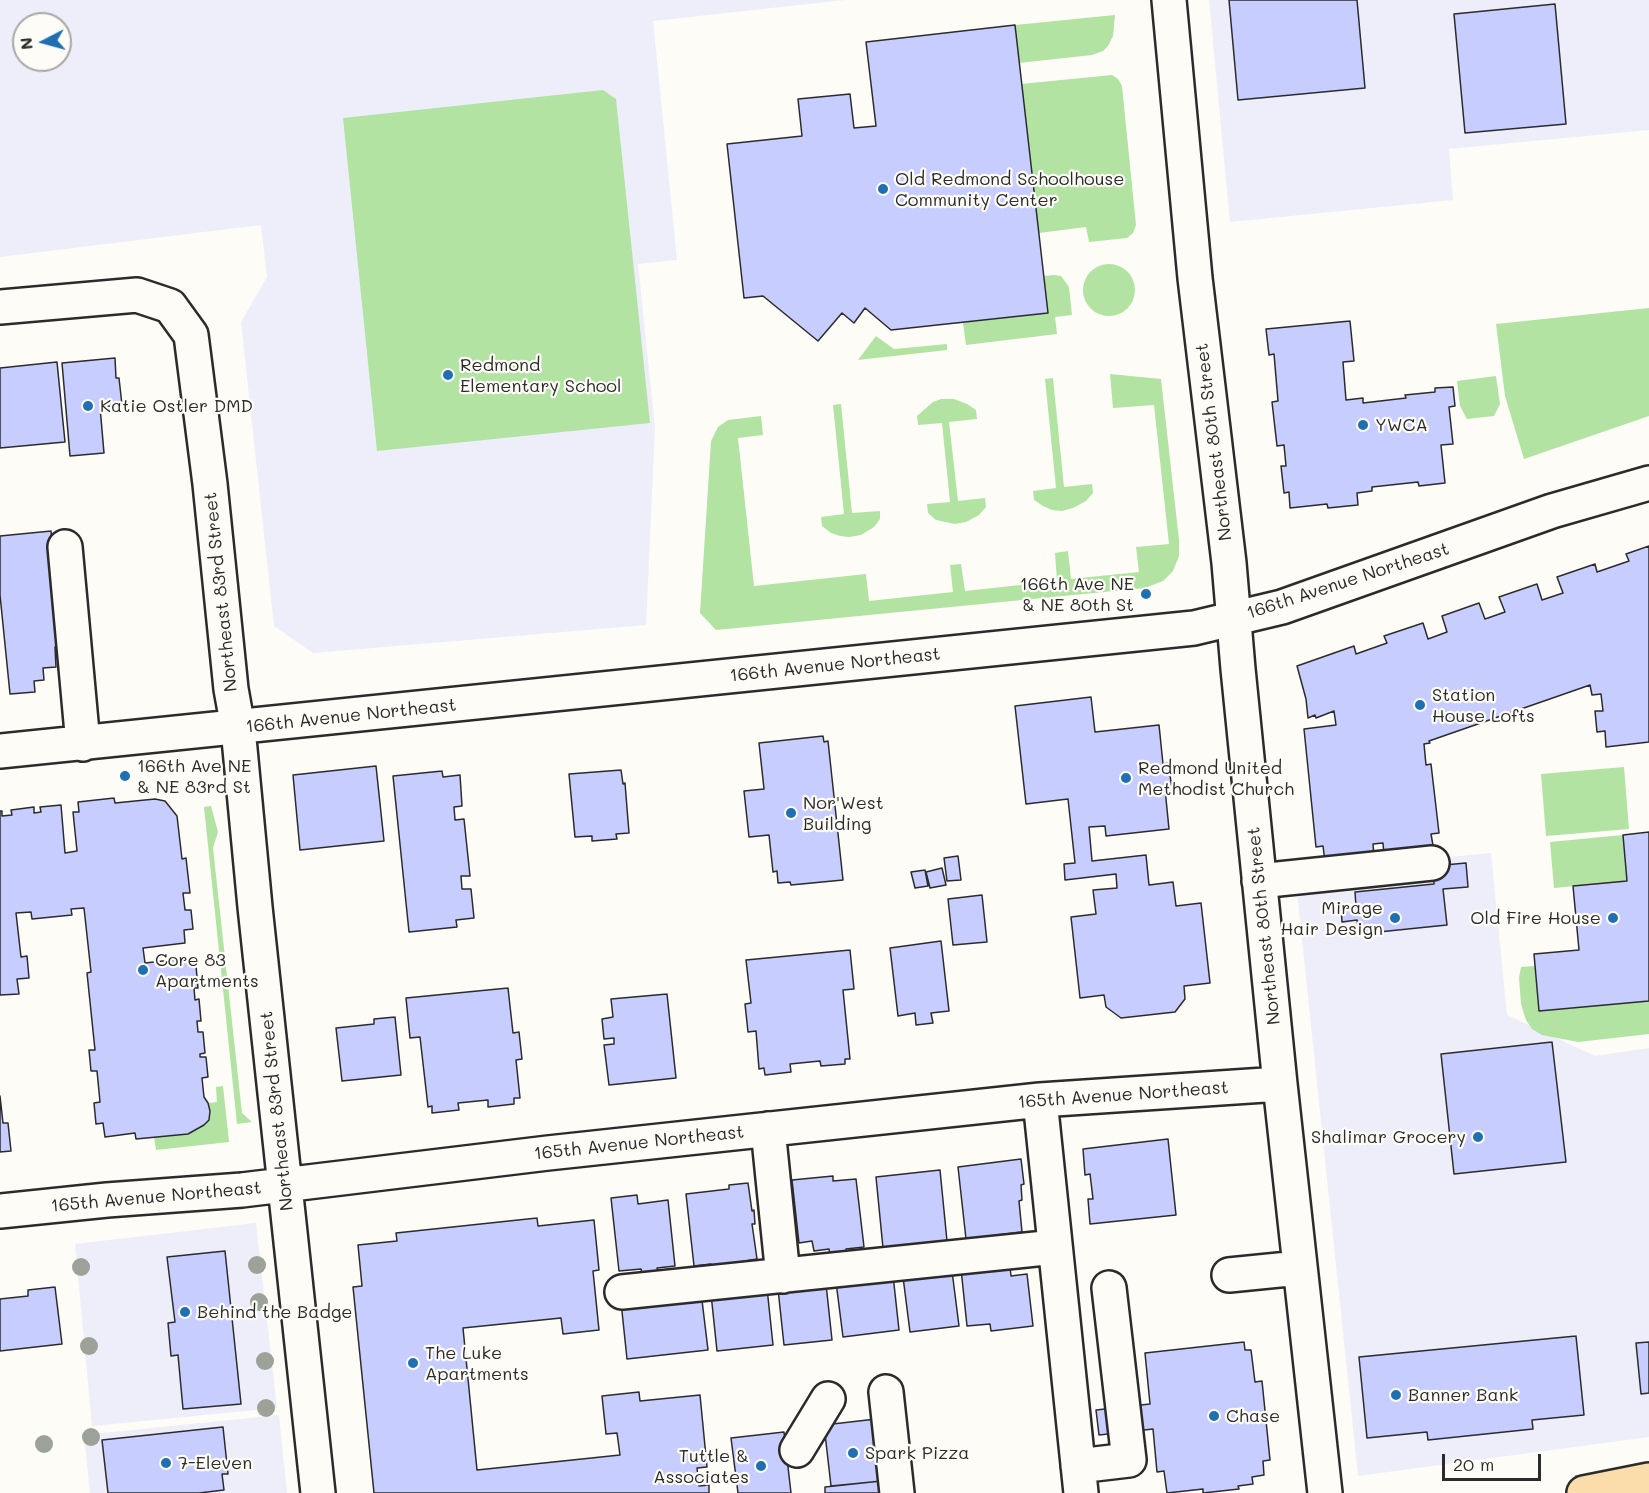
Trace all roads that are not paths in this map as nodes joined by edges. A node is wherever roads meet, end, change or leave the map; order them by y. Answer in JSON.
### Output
{"nodes":[{"id":1,"x":1169,"y":0,"type":"edge"},
{"id":2,"x":0,"y":307,"type":"edge"},
{"id":3,"x":1649,"y":483,"type":"edge"},
{"id":4,"x":65,"y":547,"type":"dead end"},
{"id":5,"x":1233,"y":619,"type":"junction"},
{"id":6,"x":238,"y":728,"type":"junction"},
{"id":7,"x":83,"y":744,"type":"junction"},
{"id":8,"x":0,"y":752,"type":"edge"},
{"id":9,"x":1432,"y":863,"type":"dead end"},
{"id":10,"x":1259,"y":881,"type":"junction"},
{"id":11,"x":1280,"y":1084,"type":"junction"},
{"id":12,"x":1040,"y":1100,"type":"junction"},
{"id":13,"x":768,"y":1129,"type":"junction"},
{"id":14,"x":285,"y":1185,"type":"junction"},
{"id":15,"x":0,"y":1211,"type":"edge"},
{"id":16,"x":1055,"y":1247,"type":"junction"},
{"id":17,"x":1299,"y":1268,"type":"junction"},
{"id":18,"x":783,"y":1275,"type":"junction"},
{"id":19,"x":1229,"y":1275,"type":"dead end"},
{"id":20,"x":622,"y":1292,"type":"dead end"},
{"id":21,"x":1060,"y":1293,"type":"junction"},
{"id":22,"x":886,"y":1392,"type":"dead end"},
{"id":23,"x":828,"y":1399,"type":"dead end"},
{"id":24,"x":797,"y":1450,"type":"dead end"},
{"id":25,"x":1073,"y":1466,"type":"edge"},
{"id":26,"x":1649,"y":1480,"type":"edge"},
{"id":27,"x":318,"y":1493,"type":"edge"},
{"id":28,"x":897,"y":1493,"type":"edge"},
{"id":29,"x":1325,"y":1493,"type":"edge"},
{"id":30,"x":1584,"y":1493,"type":"edge"}],
"edges":[{"from":1,"to":5,"type":"street","name":"Northeast 80th Street"},
{"from":2,"to":6,"type":"street","name":"Northeast 83rd Street"},
{"from":3,"to":5,"type":"street","name":"166th Avenue Northeast"},
{"from":4,"to":7,"type":"street"},
{"from":5,"to":6,"type":"street","name":"166th Avenue Northeast"},
{"from":5,"to":10,"type":"street","name":"Northeast 80th Street"},
{"from":6,"to":7,"type":"street","name":"166th Avenue Northeast"},
{"from":6,"to":14,"type":"street","name":"Northeast 83rd Street"},
{"from":7,"to":8,"type":"street","name":"166th Avenue Northeast"},
{"from":9,"to":10,"type":"street"},
{"from":10,"to":11,"type":"street","name":"Northeast 80th Street"},
{"from":11,"to":12,"type":"street","name":"165th Avenue Northeast"},
{"from":11,"to":17,"type":"street","name":"Northeast 80th Street"},
{"from":12,"to":13,"type":"street","name":"165th Avenue Northeast"},
{"from":12,"to":16,"type":"street"},
{"from":13,"to":14,"type":"street","name":"165th Avenue Northeast"},
{"from":13,"to":18,"type":"street"},
{"from":14,"to":15,"type":"street","name":"165th Avenue Northeast"},
{"from":14,"to":27,"type":"street","name":"Northeast 83rd Street"},
{"from":16,"to":18,"type":"street"},
{"from":16,"to":21,"type":"street"},
{"from":17,"to":19,"type":"street"},
{"from":17,"to":29,"type":"street","name":"Northeast 80th Street"},
{"from":18,"to":20,"type":"street"},
{"from":21,"to":25,"type":"street"},
{"from":21,"to":25,"type":"street"},
{"from":22,"to":28,"type":"street"},
{"from":23,"to":24,"type":"street"},
{"from":26,"to":30,"type":"main road"}]}
